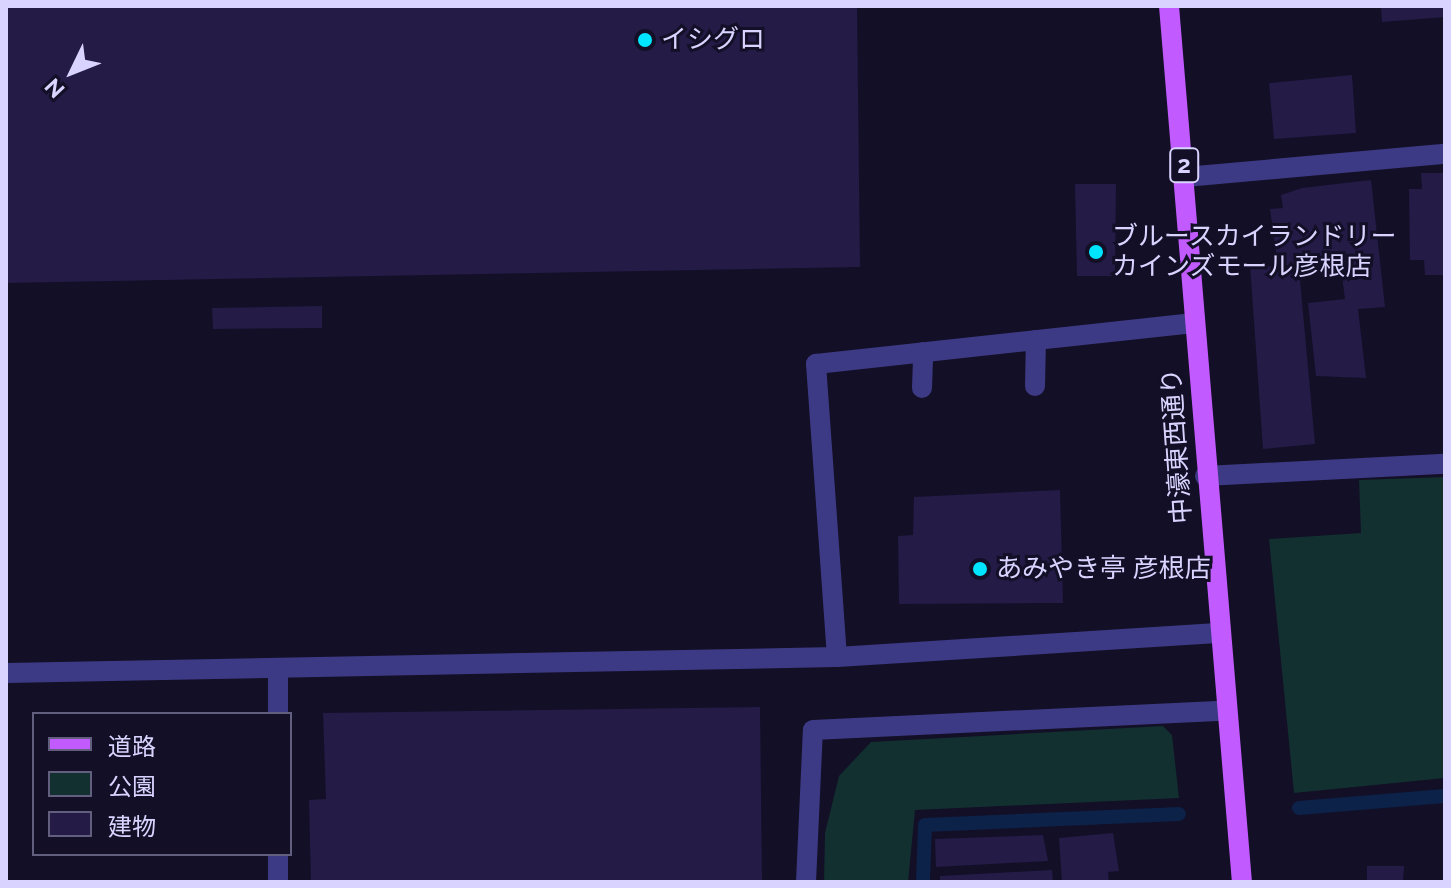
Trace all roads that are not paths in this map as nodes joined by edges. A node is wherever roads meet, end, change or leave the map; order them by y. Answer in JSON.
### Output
{"nodes":[{"id":1,"x":1169,"y":6,"type":"edge"},
{"id":2,"x":1445,"y":154,"type":"edge"},
{"id":3,"x":1185,"y":177,"type":"junction"},
{"id":4,"x":1194,"y":323,"type":"junction"},
{"id":5,"x":1036,"y":340,"type":"junction"},
{"id":6,"x":923,"y":352,"type":"junction"},
{"id":7,"x":1035,"y":386,"type":"dead end"},
{"id":8,"x":922,"y":388,"type":"dead end"},
{"id":9,"x":1445,"y":464,"type":"edge"},
{"id":10,"x":1205,"y":476,"type":"junction"},
{"id":11,"x":1217,"y":633,"type":"junction"},
{"id":12,"x":837,"y":657,"type":"junction"},
{"id":13,"x":278,"y":670,"type":"junction"},
{"id":14,"x":6,"y":673,"type":"edge"},
{"id":15,"x":1223,"y":711,"type":"junction"},
{"id":16,"x":278,"y":712,"type":"edge"},
{"id":17,"x":278,"y":856,"type":"edge"},
{"id":18,"x":278,"y":882,"type":"edge"},
{"id":19,"x":806,"y":882,"type":"edge"},
{"id":20,"x":1242,"y":882,"type":"edge"}],
"edges":[{"from":1,"to":3,"type":"main road","name":"中濠東西通り","number":"2"},
{"from":2,"to":3,"type":"street"},
{"from":3,"to":4,"type":"main road","name":"中濠東西通り","number":"2"},
{"from":4,"to":5,"type":"street"},
{"from":4,"to":10,"type":"main road","name":"中濠東西通り","number":"2"},
{"from":5,"to":6,"type":"street"},
{"from":5,"to":7,"type":"street"},
{"from":6,"to":8,"type":"street"},
{"from":6,"to":12,"type":"street"},
{"from":9,"to":10,"type":"street"},
{"from":10,"to":11,"type":"main road","name":"中濠東西通り","number":"2"},
{"from":11,"to":12,"type":"street"},
{"from":11,"to":15,"type":"main road","name":"中濠東西通り","number":"2"},
{"from":12,"to":13,"type":"street"},
{"from":13,"to":14,"type":"street"},
{"from":13,"to":16,"type":"street"},
{"from":15,"to":19,"type":"street"},
{"from":15,"to":20,"type":"main road","name":"中濠東西通り","number":"2"},
{"from":17,"to":18,"type":"street"}]}
